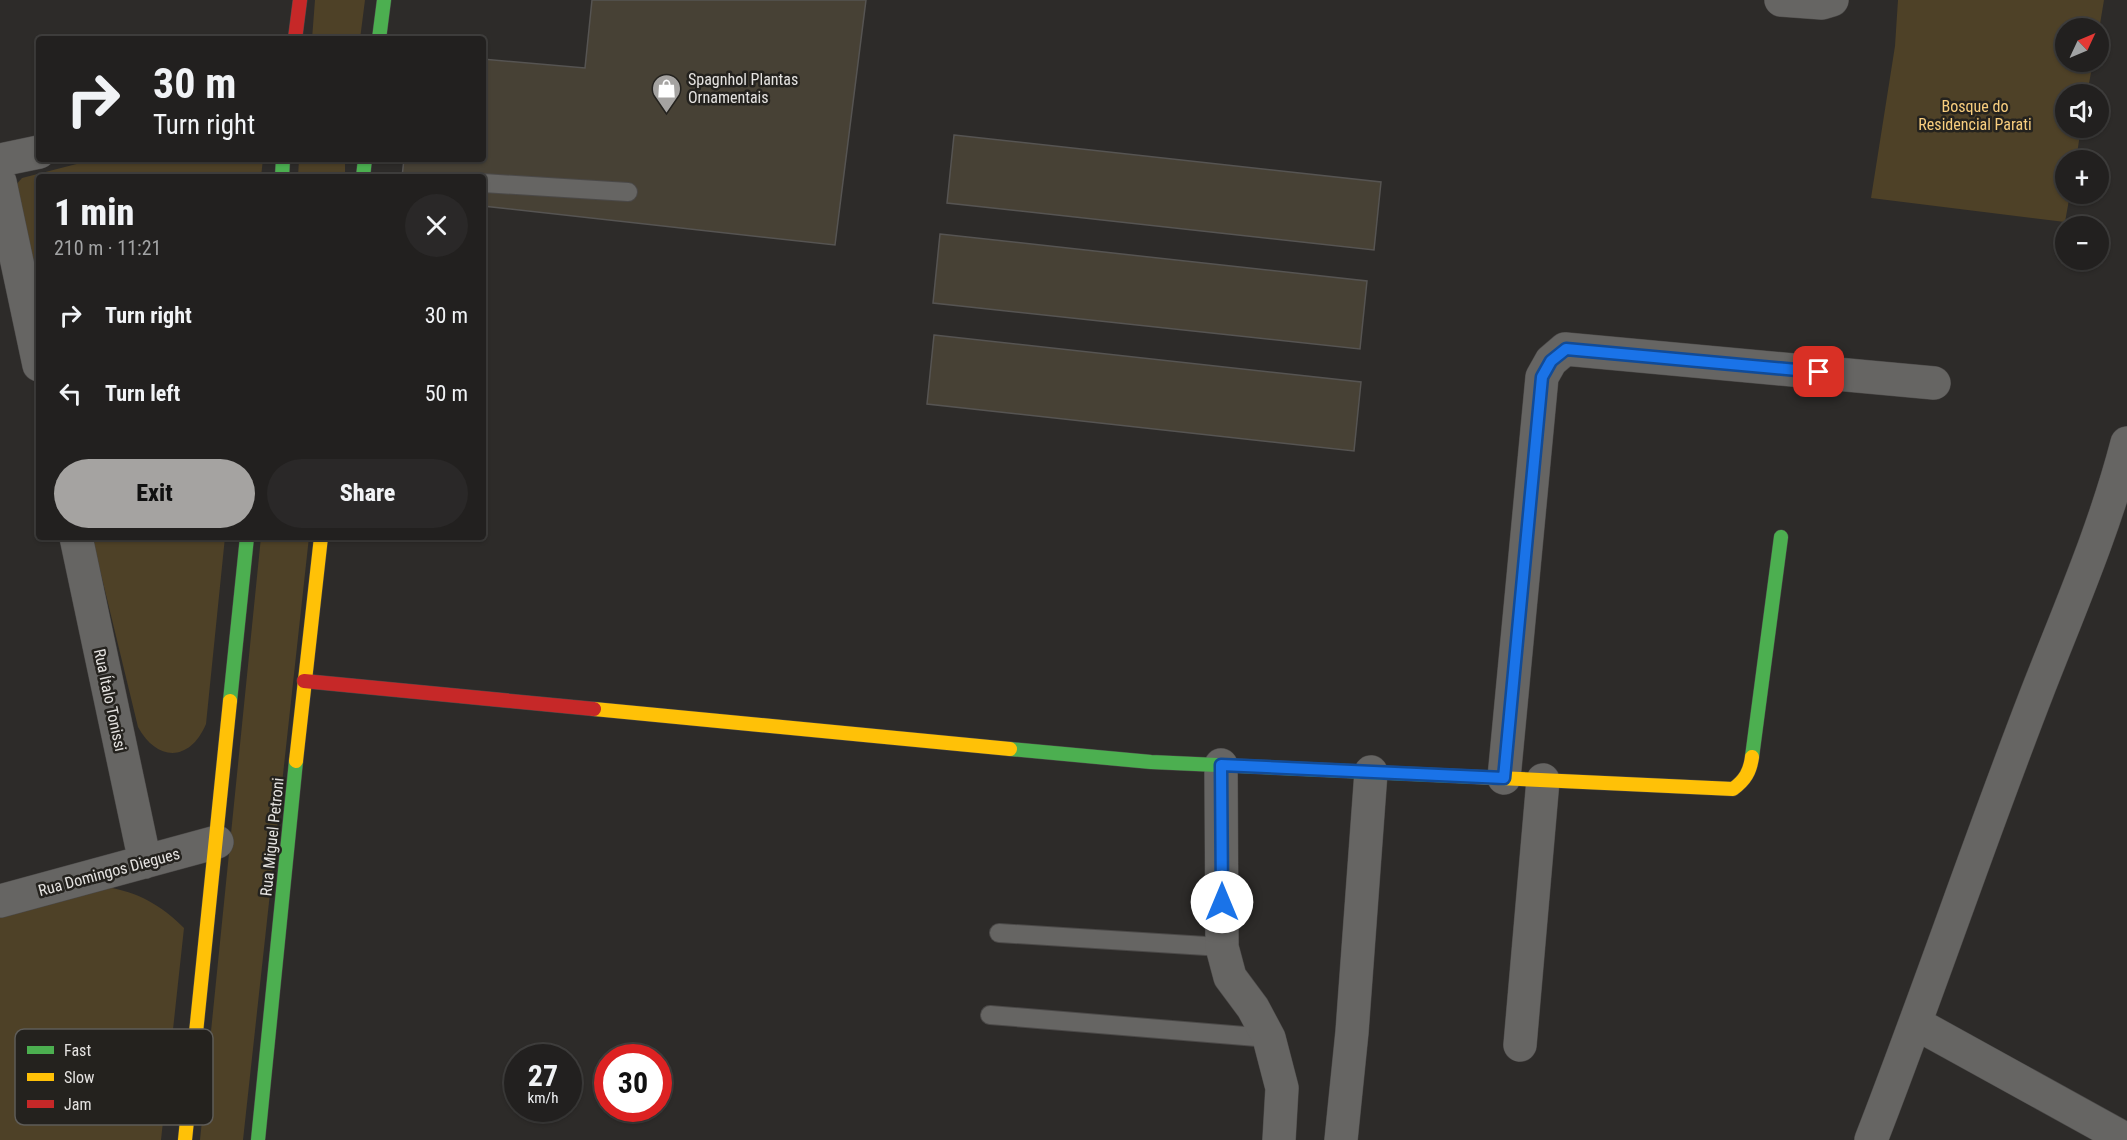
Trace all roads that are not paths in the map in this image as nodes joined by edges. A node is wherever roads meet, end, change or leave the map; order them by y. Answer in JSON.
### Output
{"nodes":[{"id":1,"x":300,"y":0,"type":"edge"},
{"id":2,"x":384,"y":0,"type":"edge"},
{"id":3,"x":1781,"y":0,"type":"edge"},
{"id":4,"x":1832,"y":0,"type":"edge"},
{"id":5,"x":296,"y":36,"type":"edge"},
{"id":6,"x":379,"y":36,"type":"edge"},
{"id":7,"x":36,"y":153,"type":"edge"},
{"id":8,"x":0,"y":160,"type":"edge"},
{"id":9,"x":0,"y":182,"type":"edge"},
{"id":10,"x":486,"y":183,"type":"edge"},
{"id":11,"x":628,"y":192,"type":"dead end"},
{"id":12,"x":36,"y":351,"type":"edge"},
{"id":13,"x":1934,"y":383,"type":"dead end"},
{"id":14,"x":2127,"y":443,"type":"edge"},
{"id":15,"x":1781,"y":537,"type":"dead end"},
{"id":16,"x":77,"y":540,"type":"edge"},
{"id":17,"x":247,"y":540,"type":"edge"},
{"id":18,"x":321,"y":540,"type":"edge"},
{"id":19,"x":304,"y":681,"type":"junction"},
{"id":20,"x":1221,"y":765,"type":"junction"},
{"id":21,"x":1371,"y":772,"type":"junction"},
{"id":22,"x":1504,"y":778,"type":"junction"},
{"id":23,"x":1543,"y":780,"type":"junction"},
{"id":24,"x":217,"y":842,"type":"junction"},
{"id":25,"x":145,"y":862,"type":"junction"},
{"id":26,"x":0,"y":901,"type":"edge"},
{"id":27,"x":999,"y":933,"type":"dead end"},
{"id":28,"x":1222,"y":947,"type":"junction"},
{"id":29,"x":990,"y":1015,"type":"dead end"},
{"id":30,"x":1917,"y":1024,"type":"junction"},
{"id":31,"x":196,"y":1029,"type":"edge"},
{"id":32,"x":1269,"y":1038,"type":"junction"},
{"id":33,"x":1520,"y":1045,"type":"dead end"},
{"id":34,"x":186,"y":1125,"type":"edge"},
{"id":35,"x":184,"y":1140,"type":"edge"},
{"id":36,"x":258,"y":1140,"type":"edge"},
{"id":37,"x":1279,"y":1140,"type":"edge"},
{"id":38,"x":1341,"y":1140,"type":"edge"},
{"id":39,"x":1871,"y":1140,"type":"edge"},
{"id":40,"x":2127,"y":1140,"type":"edge"}],
"edges":[{"from":1,"to":5,"type":"street"},
{"from":2,"to":6,"type":"street"},
{"from":3,"to":4,"type":"street"},
{"from":7,"to":8,"type":"street"},
{"from":9,"to":12,"type":"street"},
{"from":10,"to":11,"type":"lane"},
{"from":13,"to":22,"type":"street"},
{"from":14,"to":30,"type":"street"},
{"from":15,"to":23,"type":"street"},
{"from":16,"to":25,"type":"street","name":"Rua Ítalo Tonissi"},
{"from":17,"to":24,"type":"street"},
{"from":18,"to":19,"type":"street","name":"Rua Miguel Petroni"},
{"from":19,"to":20,"type":"street"},
{"from":19,"to":36,"type":"street","name":"Rua Miguel Petroni"},
{"from":20,"to":21,"type":"street"},
{"from":20,"to":28,"type":"street"},
{"from":21,"to":22,"type":"street"},
{"from":21,"to":38,"type":"street"},
{"from":22,"to":23,"type":"street"},
{"from":23,"to":33,"type":"street"},
{"from":24,"to":25,"type":"street","name":"Rua Domingos Diegues"},
{"from":24,"to":31,"type":"street"},
{"from":25,"to":26,"type":"street","name":"Rua Domingos Diegues"},
{"from":27,"to":28,"type":"lane"},
{"from":28,"to":32,"type":"street"},
{"from":29,"to":32,"type":"lane"},
{"from":30,"to":39,"type":"street"},
{"from":30,"to":40,"type":"street"},
{"from":32,"to":37,"type":"street"},
{"from":34,"to":35,"type":"street"}]}
